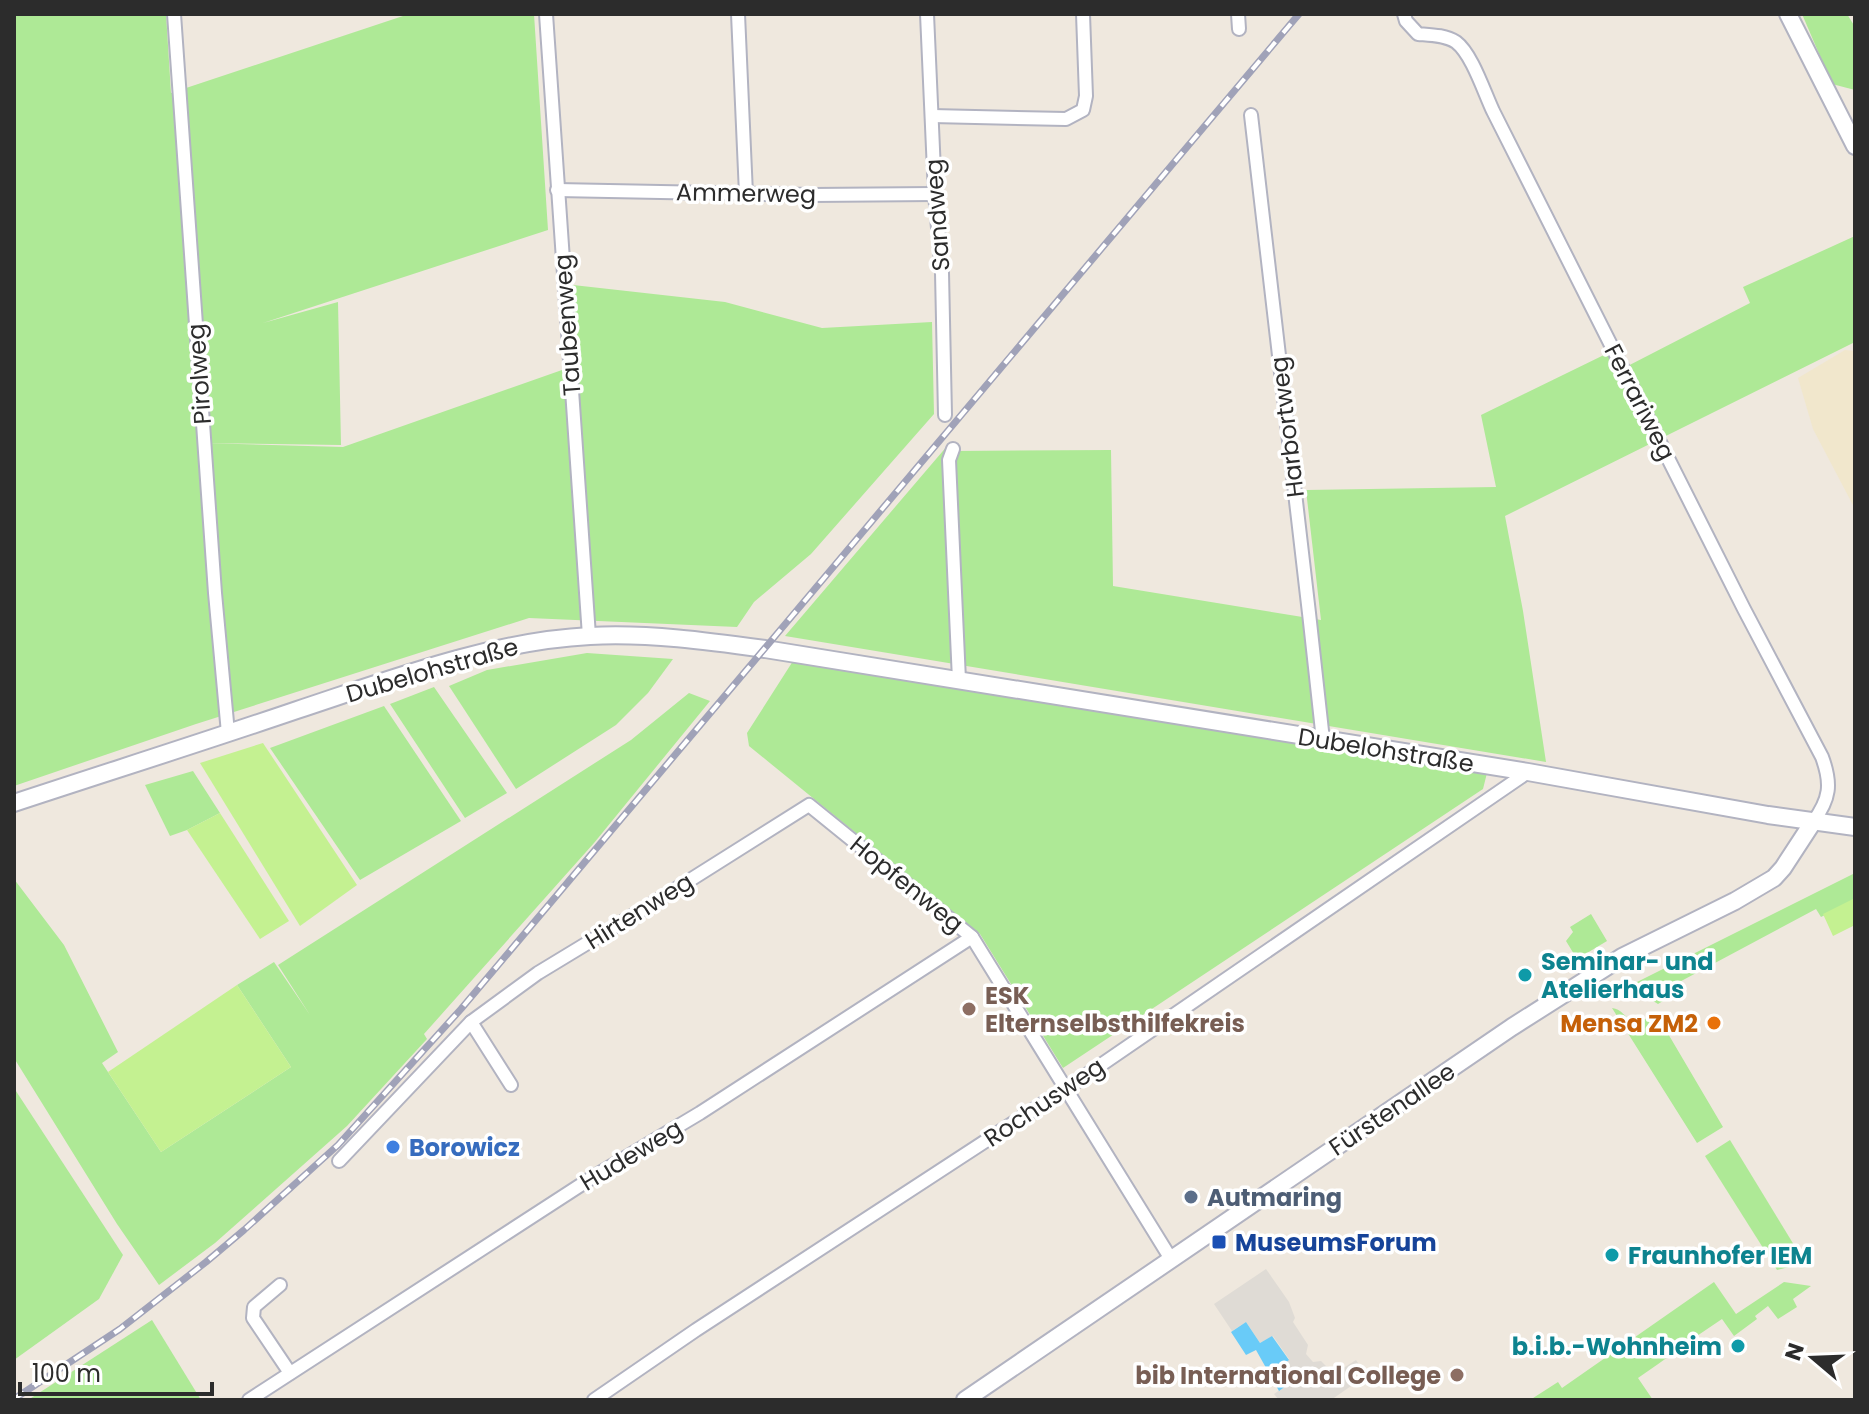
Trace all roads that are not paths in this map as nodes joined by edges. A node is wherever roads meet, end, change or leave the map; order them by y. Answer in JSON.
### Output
{"nodes":[{"id":1,"x":174,"y":14,"type":"edge"},
{"id":2,"x":546,"y":14,"type":"edge"},
{"id":3,"x":738,"y":14,"type":"edge"},
{"id":4,"x":927,"y":14,"type":"edge"},
{"id":5,"x":1083,"y":14,"type":"edge"},
{"id":6,"x":1238,"y":14,"type":"edge"},
{"id":7,"x":1404,"y":14,"type":"edge"},
{"id":8,"x":1788,"y":14,"type":"edge"},
{"id":9,"x":1239,"y":29,"type":"dead end"},
{"id":10,"x":1251,"y":115,"type":"dead end"},
{"id":11,"x":932,"y":116,"type":"junction"},
{"id":12,"x":1855,"y":146,"type":"edge"},
{"id":13,"x":557,"y":190,"type":"junction"},
{"id":14,"x":746,"y":194,"type":"junction"},
{"id":15,"x":935,"y":194,"type":"junction"},
{"id":16,"x":945,"y":415,"type":"dead end"},
{"id":17,"x":953,"y":449,"type":"dead end"},
{"id":18,"x":589,"y":636,"type":"junction"},
{"id":19,"x":959,"y":680,"type":"junction"},
{"id":20,"x":228,"y":733,"type":"junction"},
{"id":21,"x":1323,"y":740,"type":"junction"},
{"id":22,"x":1500,"y":768,"type":"junction"},
{"id":23,"x":1528,"y":772,"type":"junction"},
{"id":24,"x":1490,"y":797,"type":"junction"},
{"id":25,"x":14,"y":803,"type":"edge"},
{"id":26,"x":809,"y":805,"type":"joint"},
{"id":27,"x":1813,"y":822,"type":"junction"},
{"id":28,"x":1855,"y":827,"type":"edge"},
{"id":29,"x":972,"y":937,"type":"junction"},
{"id":30,"x":471,"y":1022,"type":"junction"},
{"id":31,"x":511,"y":1085,"type":"dead end"},
{"id":32,"x":1066,"y":1089,"type":"junction"},
{"id":33,"x":339,"y":1161,"type":"dead end"},
{"id":34,"x":1171,"y":1259,"type":"junction"},
{"id":35,"x":280,"y":1285,"type":"dead end"},
{"id":36,"x":290,"y":1373,"type":"junction"},
{"id":37,"x":249,"y":1400,"type":"edge"},
{"id":38,"x":594,"y":1400,"type":"edge"},
{"id":39,"x":965,"y":1400,"type":"edge"}],
"edges":[{"from":1,"to":20,"type":"street","name":"Pirolweg"},
{"from":2,"to":13,"type":"street","name":"Taubenweg"},
{"from":3,"to":14,"type":"street"},
{"from":4,"to":11,"type":"street","name":"Sandweg"},
{"from":5,"to":11,"type":"street"},
{"from":6,"to":9,"type":"street"},
{"from":7,"to":27,"type":"street","name":"Ferrariweg"},
{"from":8,"to":12,"type":"main road"},
{"from":10,"to":21,"type":"street","name":"Harbortweg"},
{"from":11,"to":15,"type":"street","name":"Sandweg"},
{"from":13,"to":14,"type":"street","name":"Ammerweg"},
{"from":13,"to":18,"type":"street","name":"Taubenweg"},
{"from":14,"to":15,"type":"street","name":"Ammerweg"},
{"from":15,"to":16,"type":"street","name":"Sandweg"},
{"from":17,"to":19,"type":"street"},
{"from":18,"to":19,"type":"main road","name":"Dubelohstraße"},
{"from":18,"to":20,"type":"main road","name":"Dubelohstraße"},
{"from":19,"to":21,"type":"main road","name":"Dubelohstraße"},
{"from":20,"to":25,"type":"main road","name":"Dubelohstraße"},
{"from":21,"to":22,"type":"main road","name":"Dubelohstraße"},
{"from":22,"to":23,"type":"main road","name":"Dubelohstraße"},
{"from":22,"to":24,"type":"street"},
{"from":23,"to":24,"type":"street","name":"Rochusweg"},
{"from":23,"to":27,"type":"main road","name":"Dubelohstraße"},
{"from":24,"to":32,"type":"street","name":"Rochusweg"},
{"from":26,"to":29,"type":"street","name":"Hopfenweg"},
{"from":26,"to":30,"type":"street","name":"Hirtenweg"},
{"from":27,"to":28,"type":"main road","name":"Dubelohstraße"},
{"from":27,"to":34,"type":"main road","name":"Fürstenallee"},
{"from":29,"to":32,"type":"street","name":"Hopfenweg"},
{"from":29,"to":36,"type":"street","name":"Hudeweg"},
{"from":30,"to":31,"type":"street"},
{"from":30,"to":33,"type":"street","name":"Hirtenweg"},
{"from":32,"to":34,"type":"street","name":"Hopfenweg"},
{"from":32,"to":38,"type":"street","name":"Rochusweg"},
{"from":34,"to":39,"type":"main road","name":"Fürstenallee"},
{"from":35,"to":36,"type":"street"},
{"from":36,"to":37,"type":"street","name":"Hudeweg"}]}
